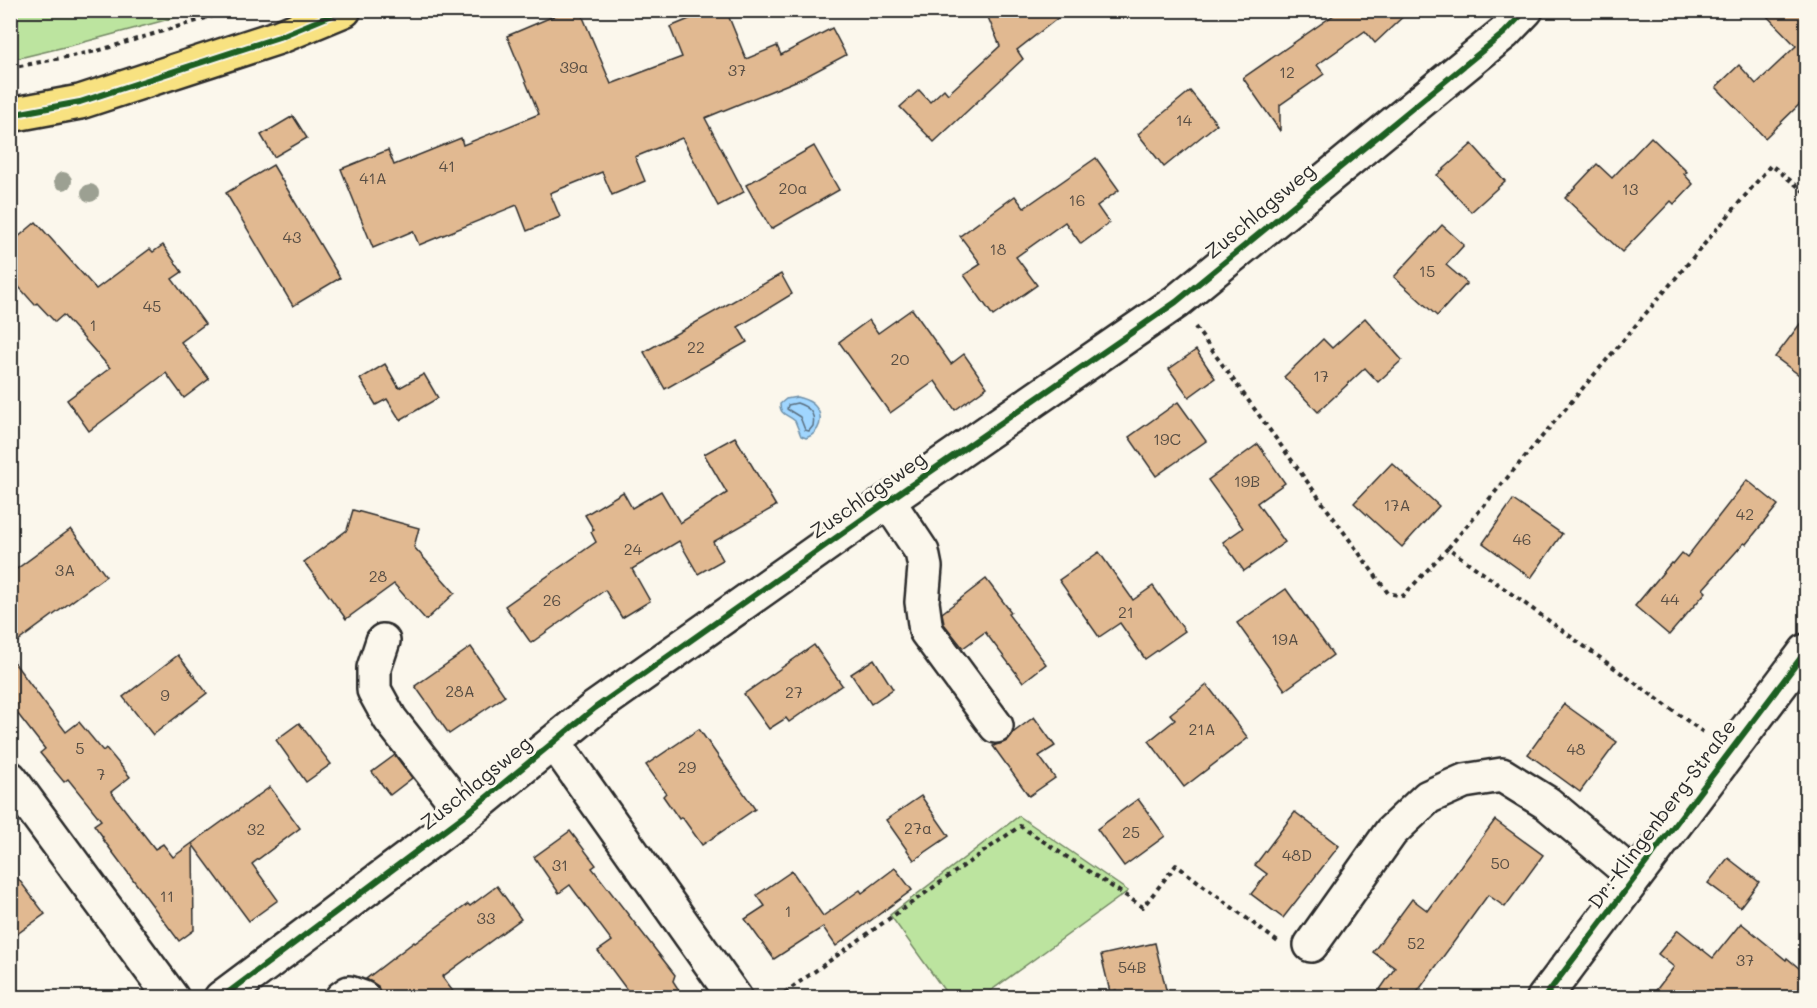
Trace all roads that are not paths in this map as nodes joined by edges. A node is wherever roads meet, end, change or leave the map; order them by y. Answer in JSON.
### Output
{"nodes":[{"id":1,"x":344,"y":10,"type":"edge"},
{"id":2,"x":1526,"y":10,"type":"edge"},
{"id":3,"x":10,"y":116,"type":"edge"},
{"id":4,"x":888,"y":501,"type":"junction"},
{"id":5,"x":383,"y":642,"type":"dead end"},
{"id":6,"x":1806,"y":651,"type":"edge"},
{"id":7,"x":996,"y":726,"type":"dead end"},
{"id":8,"x":554,"y":742,"type":"junction"},
{"id":9,"x":10,"y":778,"type":"edge"},
{"id":10,"x":465,"y":814,"type":"junction"},
{"id":11,"x":1635,"y":877,"type":"junction"},
{"id":12,"x":1311,"y":945,"type":"road end"},
{"id":13,"x":240,"y":992,"type":"edge"},
{"id":14,"x":172,"y":998,"type":"edge"},
{"id":15,"x":342,"y":998,"type":"edge"},
{"id":16,"x":363,"y":998,"type":"edge"},
{"id":17,"x":735,"y":998,"type":"edge"},
{"id":18,"x":1544,"y":998,"type":"edge"}],
"edges":[{"from":1,"to":3,"type":"main road"},
{"from":2,"to":4,"type":"street","name":"Zuschlagsweg"},
{"from":4,"to":7,"type":"street"},
{"from":4,"to":8,"type":"street","name":"Zuschlagsweg"},
{"from":5,"to":10,"type":"street"},
{"from":6,"to":11,"type":"street","name":"Dr.-Klingenberg-Straße"},
{"from":8,"to":10,"type":"street","name":"Zuschlagsweg"},
{"from":8,"to":17,"type":"street"},
{"from":9,"to":14,"type":"street"},
{"from":10,"to":13,"type":"street","name":"Zuschlagsweg"},
{"from":11,"to":12,"type":"street"},
{"from":11,"to":18,"type":"street","name":"Dr.-Klingenberg-Straße"},
{"from":15,"to":16,"type":"street"}]}
